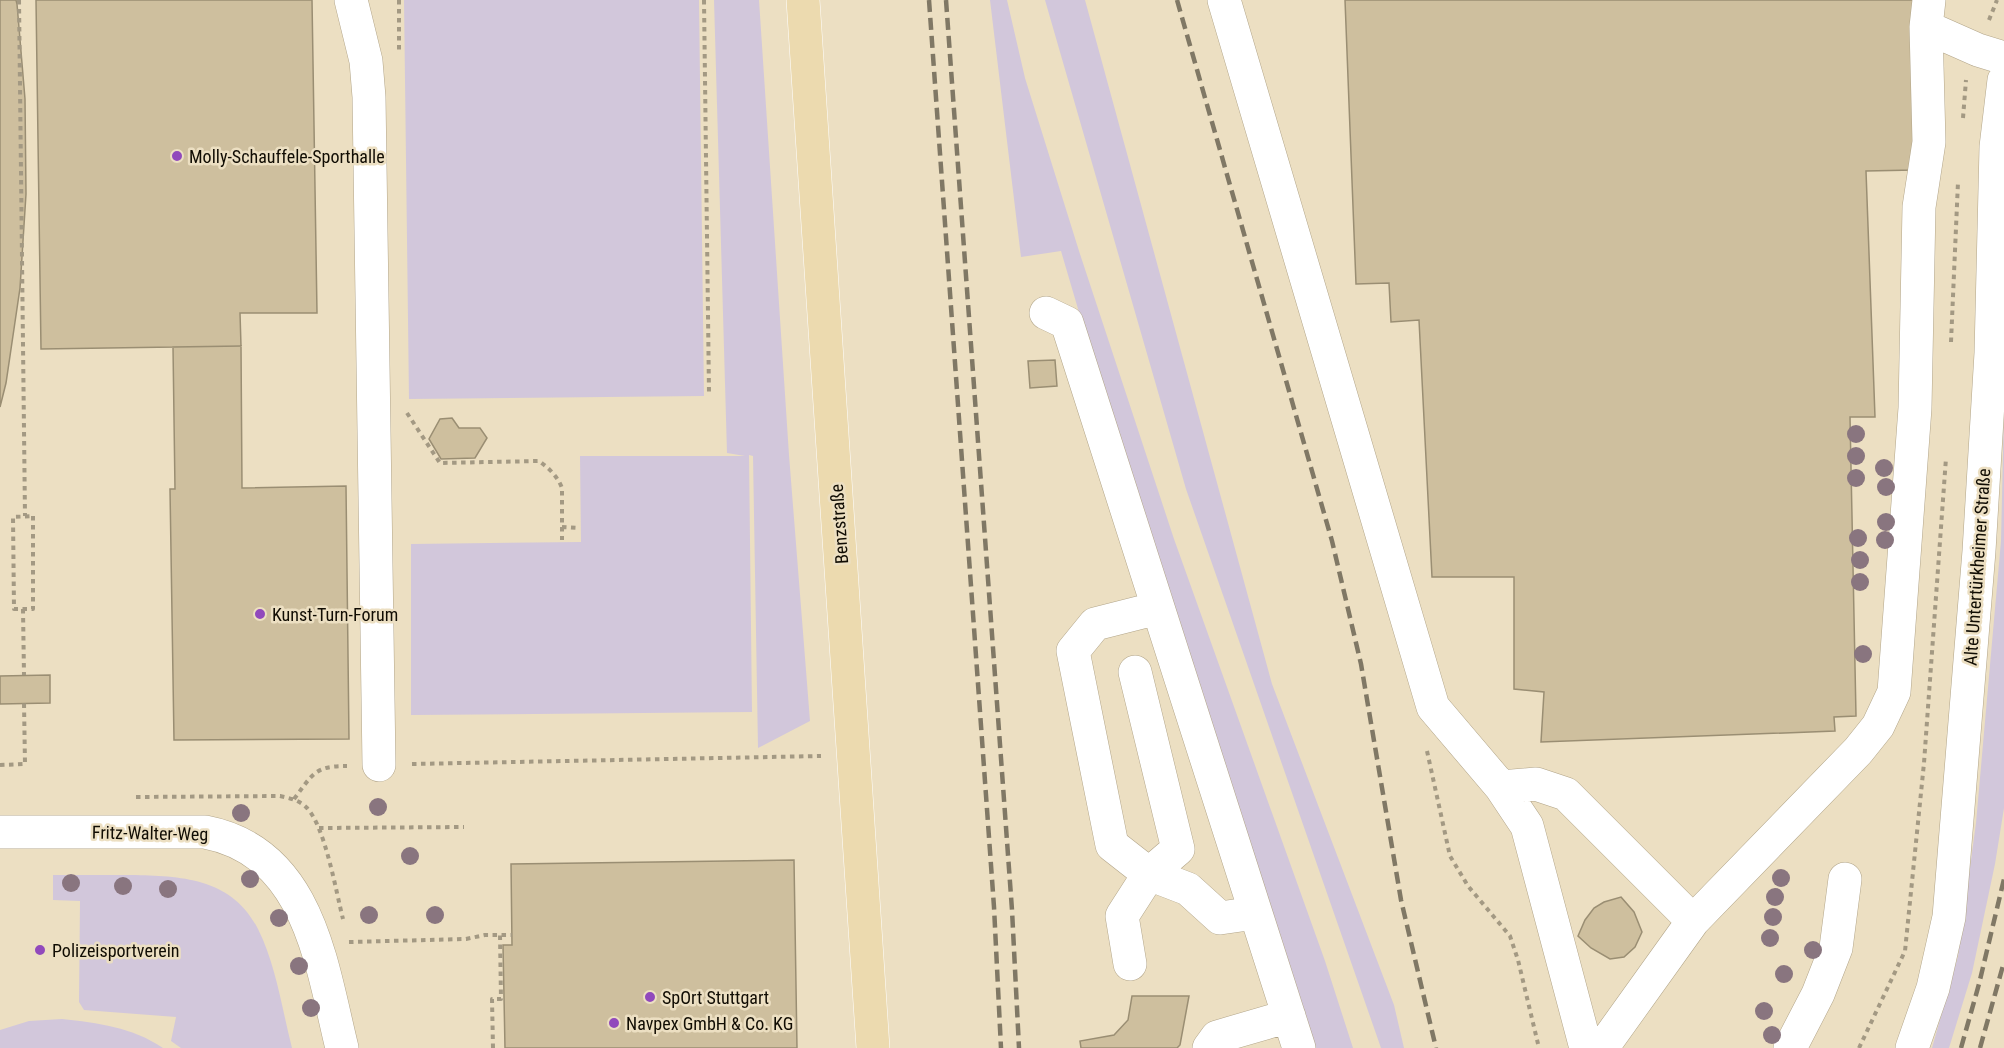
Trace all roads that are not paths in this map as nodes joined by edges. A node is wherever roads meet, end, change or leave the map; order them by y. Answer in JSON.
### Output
{"nodes":[{"id":1,"x":351,"y":0,"type":"edge"},
{"id":2,"x":803,"y":0,"type":"edge"},
{"id":3,"x":1224,"y":0,"type":"edge"},
{"id":4,"x":1928,"y":13,"type":"edge"},
{"id":5,"x":2004,"y":58,"type":"edge"},
{"id":6,"x":2004,"y":80,"type":"edge"},
{"id":7,"x":1046,"y":313,"type":"dead end"},
{"id":8,"x":1158,"y":608,"type":"junction"},
{"id":9,"x":1135,"y":672,"type":"dead end"},
{"id":10,"x":379,"y":765,"type":"road end"},
{"id":11,"x":1502,"y":787,"type":"junction"},
{"id":12,"x":0,"y":832,"type":"edge"},
{"id":13,"x":1149,"y":874,"type":"junction"},
{"id":14,"x":1845,"y":879,"type":"dead end"},
{"id":15,"x":1255,"y":913,"type":"junction"},
{"id":16,"x":1693,"y":921,"type":"junction"},
{"id":17,"x":1130,"y":964,"type":"dead end"},
{"id":18,"x":1289,"y":1016,"type":"junction"},
{"id":19,"x":342,"y":1048,"type":"edge"},
{"id":20,"x":873,"y":1048,"type":"edge"},
{"id":21,"x":1209,"y":1048,"type":"edge"},
{"id":22,"x":1299,"y":1048,"type":"edge"},
{"id":23,"x":1586,"y":1048,"type":"edge"},
{"id":24,"x":1602,"y":1048,"type":"edge"},
{"id":25,"x":1790,"y":1048,"type":"edge"},
{"id":26,"x":1912,"y":1048,"type":"edge"}],
"edges":[{"from":1,"to":10,"type":"street"},
{"from":2,"to":20,"type":"main road","name":"Benzstraße"},
{"from":3,"to":11,"type":"street"},
{"from":4,"to":5,"type":"street"},
{"from":4,"to":16,"type":"street"},
{"from":6,"to":26,"type":"street","name":"Alte Untertürkheimer Straße"},
{"from":7,"to":8,"type":"street"},
{"from":8,"to":13,"type":"street"},
{"from":8,"to":15,"type":"street"},
{"from":9,"to":13,"type":"street"},
{"from":11,"to":16,"type":"street"},
{"from":11,"to":23,"type":"street"},
{"from":12,"to":19,"type":"street","name":"Fritz-Walter-Weg"},
{"from":13,"to":15,"type":"street"},
{"from":13,"to":17,"type":"street"},
{"from":14,"to":25,"type":"street"},
{"from":15,"to":18,"type":"street"},
{"from":16,"to":24,"type":"street"},
{"from":18,"to":21,"type":"street"},
{"from":18,"to":22,"type":"street"}]}
